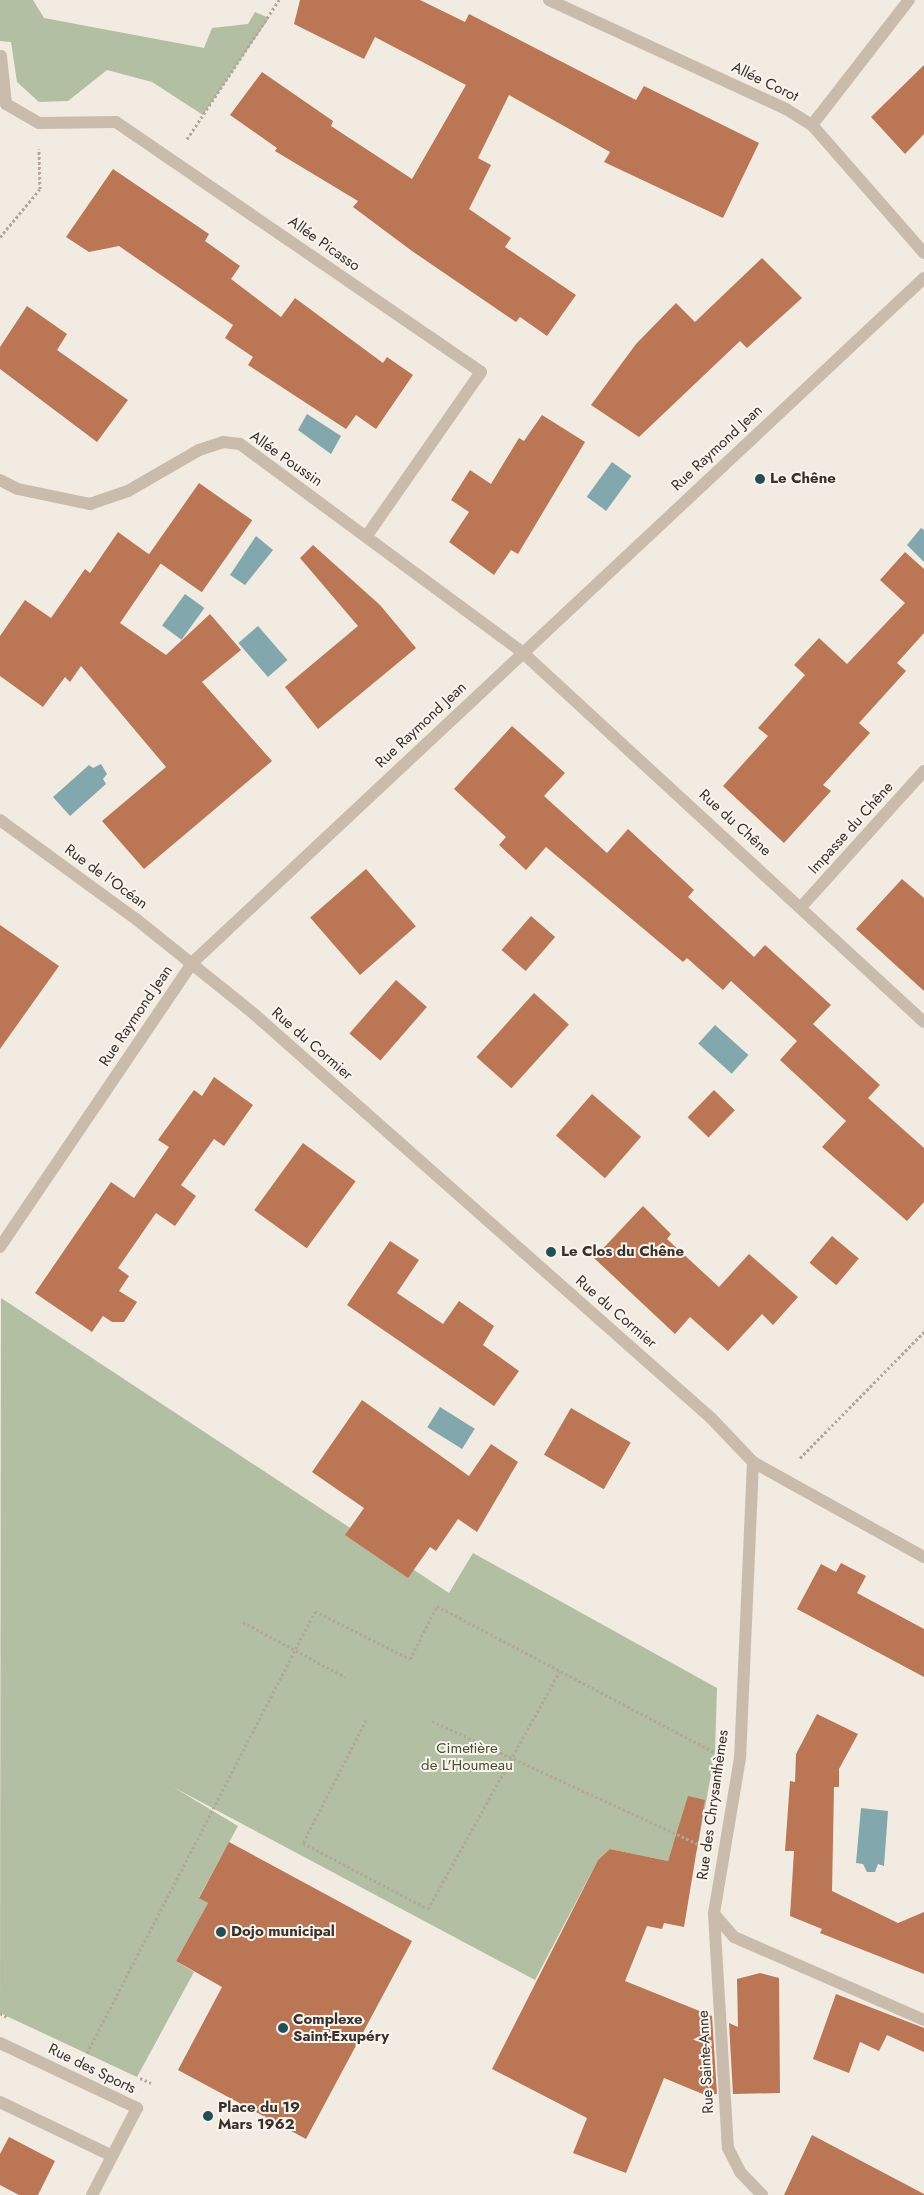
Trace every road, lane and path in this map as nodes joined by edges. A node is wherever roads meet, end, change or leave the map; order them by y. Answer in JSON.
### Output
{"nodes":[{"id":1,"x":279,"y":0,"type":"edge"},
{"id":2,"x":549,"y":0,"type":"edge"},
{"id":3,"x":909,"y":0,"type":"edge"},
{"id":4,"x":1,"y":56,"type":"dead end"},
{"id":5,"x":39,"y":124,"type":"junction"},
{"id":6,"x":812,"y":125,"type":"junction"},
{"id":7,"x":172,"y":160,"type":"junction"},
{"id":8,"x":0,"y":237,"type":"edge"},
{"id":9,"x":924,"y":253,"type":"edge"},
{"id":10,"x":924,"y":278,"type":"edge"},
{"id":11,"x":0,"y":480,"type":"edge"},
{"id":12,"x":366,"y":537,"type":"junction"},
{"id":13,"x":522,"y":652,"type":"junction"},
{"id":14,"x":924,"y":771,"type":"edge"},
{"id":15,"x":0,"y":820,"type":"edge"},
{"id":16,"x":802,"y":906,"type":"junction"},
{"id":17,"x":192,"y":963,"type":"junction"},
{"id":18,"x":924,"y":1022,"type":"edge"},
{"id":19,"x":0,"y":1247,"type":"edge"},
{"id":20,"x":924,"y":1332,"type":"edge"},
{"id":21,"x":752,"y":1462,"type":"junction"},
{"id":22,"x":780,"y":1478,"type":"junction"},
{"id":23,"x":924,"y":1558,"type":"edge"},
{"id":24,"x":243,"y":1622,"type":"dead end"},
{"id":25,"x":295,"y":1650,"type":"junction"},
{"id":26,"x":560,"y":1671,"type":"junction"},
{"id":27,"x":345,"y":1677,"type":"dead end"},
{"id":28,"x":366,"y":1720,"type":"dead end"},
{"id":29,"x":432,"y":1721,"type":"dead end"},
{"id":30,"x":512,"y":1757,"type":"junction"},
{"id":31,"x":740,"y":1758,"type":"junction"},
{"id":32,"x":722,"y":1854,"type":"junction"},
{"id":33,"x":714,"y":1914,"type":"junction"},
{"id":34,"x":924,"y":2020,"type":"edge"},
{"id":35,"x":0,"y":2042,"type":"edge"},
{"id":36,"x":87,"y":2053,"type":"dead end"},
{"id":37,"x":0,"y":2102,"type":"edge"},
{"id":38,"x":112,"y":2156,"type":"junction"},
{"id":39,"x":92,"y":2195,"type":"edge"},
{"id":40,"x":762,"y":2195,"type":"edge"}],
"edges":[{"from":1,"to":7,"type":"path"},
{"from":2,"to":6,"type":"street","name":"Allée Corot"},
{"from":3,"to":6,"type":"street"},
{"from":4,"to":5,"type":"street"},
{"from":5,"to":7,"type":"street","name":"Allée Picasso"},
{"from":5,"to":8,"type":"path"},
{"from":6,"to":9,"type":"street","name":"Allée Corot"},
{"from":7,"to":12,"type":"street","name":"Allée Picasso"},
{"from":10,"to":13,"type":"street","name":"Rue Raymond Jean"},
{"from":11,"to":12,"type":"street","name":"Allée Poussin"},
{"from":12,"to":13,"type":"street","name":"Allée Poussin"},
{"from":13,"to":16,"type":"street","name":"Rue du Chêne"},
{"from":13,"to":17,"type":"street","name":"Rue Raymond Jean"},
{"from":14,"to":16,"type":"street","name":"Impasse du Chêne"},
{"from":15,"to":17,"type":"street","name":"Rue de l'Océan"},
{"from":16,"to":18,"type":"street","name":"Rue du Chêne"},
{"from":17,"to":19,"type":"street","name":"Rue Raymond Jean"},
{"from":17,"to":21,"type":"street","name":"Rue du Cormier"},
{"from":20,"to":22,"type":"path"},
{"from":21,"to":22,"type":"street","name":"Rue du Cormier"},
{"from":21,"to":31,"type":"street","name":"Rue des Chrysanthèmes"},
{"from":22,"to":23,"type":"street","name":"Rue du Cormier"},
{"from":24,"to":25,"type":"path"},
{"from":25,"to":26,"type":"path"},
{"from":25,"to":27,"type":"path"},
{"from":25,"to":36,"type":"path"},
{"from":26,"to":30,"type":"path"},
{"from":26,"to":31,"type":"path"},
{"from":28,"to":30,"type":"path"},
{"from":29,"to":30,"type":"path"},
{"from":30,"to":32,"type":"path"},
{"from":31,"to":32,"type":"street","name":"Rue des Chrysanthèmes"},
{"from":32,"to":33,"type":"street","name":"Rue des Chrysanthèmes"},
{"from":33,"to":34,"type":"street"},
{"from":33,"to":40,"type":"street","name":"Rue Sainte-Anne"},
{"from":35,"to":38,"type":"street","name":"Rue des Sports"},
{"from":37,"to":38,"type":"street"},
{"from":38,"to":39,"type":"street","name":"Rue des Sports"}]}
